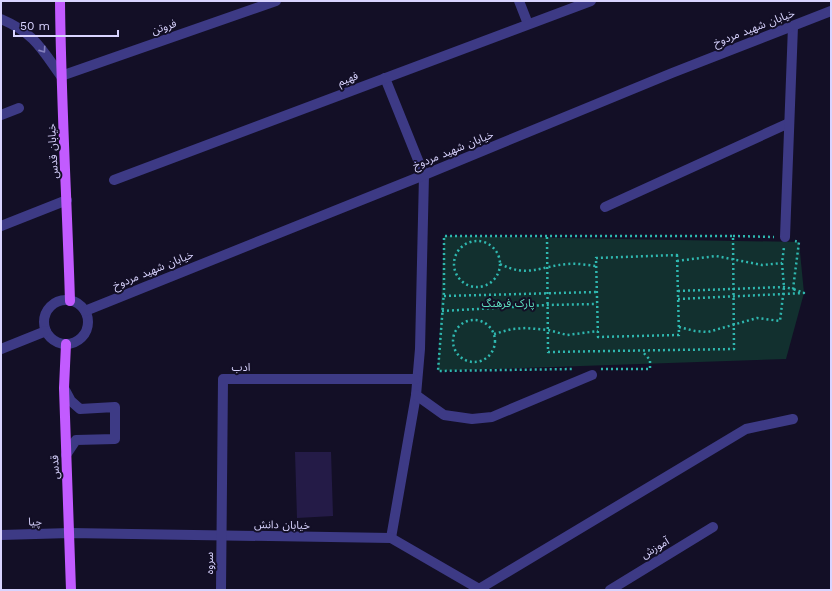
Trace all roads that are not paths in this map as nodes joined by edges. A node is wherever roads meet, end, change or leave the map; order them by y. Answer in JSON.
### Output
{"nodes":[{"id":1,"x":60,"y":1,"type":"edge"},
{"id":2,"x":276,"y":1,"type":"edge"},
{"id":3,"x":519,"y":1,"type":"edge"},
{"id":4,"x":592,"y":1,"type":"edge"},
{"id":5,"x":831,"y":11,"type":"edge"},
{"id":6,"x":1,"y":19,"type":"edge"},
{"id":7,"x":528,"y":24,"type":"junction"},
{"id":8,"x":793,"y":26,"type":"junction"},
{"id":9,"x":61,"y":76,"type":"junction"},
{"id":10,"x":385,"y":78,"type":"junction"},
{"id":11,"x":18,"y":108,"type":"dead end"},
{"id":12,"x":1,"y":115,"type":"edge"},
{"id":13,"x":789,"y":123,"type":"junction"},
{"id":14,"x":424,"y":175,"type":"junction"},
{"id":15,"x":114,"y":180,"type":"dead end"},
{"id":16,"x":67,"y":200,"type":"junction"},
{"id":17,"x":605,"y":207,"type":"dead end"},
{"id":18,"x":1,"y":226,"type":"edge"},
{"id":19,"x":785,"y":237,"type":"road end"},
{"id":20,"x":70,"y":301,"type":"junction"},
{"id":21,"x":85,"y":311,"type":"junction"},
{"id":22,"x":46,"y":331,"type":"junction"},
{"id":23,"x":66,"y":344,"type":"junction"},
{"id":24,"x":1,"y":349,"type":"edge"},
{"id":25,"x":594,"y":372,"type":"road end"},
{"id":26,"x":416,"y":380,"type":"junction"},
{"id":27,"x":64,"y":388,"type":"junction"},
{"id":28,"x":416,"y":395,"type":"junction"},
{"id":29,"x":793,"y":419,"type":"dead end"},
{"id":30,"x":66,"y":455,"type":"junction"},
{"id":31,"x":713,"y":527,"type":"dead end"},
{"id":32,"x":70,"y":533,"type":"junction"},
{"id":33,"x":1,"y":535,"type":"edge"},
{"id":34,"x":221,"y":536,"type":"junction"},
{"id":35,"x":391,"y":538,"type":"junction"},
{"id":36,"x":71,"y":590,"type":"edge"},
{"id":37,"x":221,"y":590,"type":"edge"},
{"id":38,"x":480,"y":590,"type":"edge"},
{"id":39,"x":610,"y":590,"type":"edge"}],
"edges":[{"from":1,"to":9,"type":"main road","name":"خیابان قدس"},
{"from":2,"to":9,"type":"street","name":"فروتن"},
{"from":3,"to":7,"type":"street"},
{"from":4,"to":7,"type":"street","name":"فهیم"},
{"from":5,"to":8,"type":"street","name":"خیابان شهید مردوخ"},
{"from":6,"to":9,"type":"street","one_way":true},
{"from":7,"to":10,"type":"street","name":"فهیم"},
{"from":8,"to":13,"type":"street"},
{"from":8,"to":14,"type":"street","name":"خیابان شهید مردوخ"},
{"from":9,"to":16,"type":"main road","name":"خیابان قدس"},
{"from":10,"to":14,"type":"street"},
{"from":10,"to":15,"type":"street","name":"فهیم"},
{"from":11,"to":12,"type":"street"},
{"from":13,"to":17,"type":"street"},
{"from":13,"to":19,"type":"street"},
{"from":14,"to":21,"type":"street","name":"خیابان شهید مردوخ"},
{"from":14,"to":26,"type":"street"},
{"from":16,"to":18,"type":"street"},
{"from":16,"to":20,"type":"main road","name":"خیابان قدس"},
{"from":20,"to":21,"type":"street"},
{"from":20,"to":22,"type":"street"},
{"from":21,"to":23,"type":"street"},
{"from":22,"to":23,"type":"street"},
{"from":22,"to":24,"type":"street"},
{"from":23,"to":27,"type":"main road","name":"قدس"},
{"from":25,"to":28,"type":"street"},
{"from":26,"to":28,"type":"street"},
{"from":26,"to":34,"type":"street","name":"ادب"},
{"from":27,"to":30,"type":"main road","name":"قدس"},
{"from":27,"to":30,"type":"street"},
{"from":28,"to":35,"type":"street"},
{"from":29,"to":38,"type":"street"},
{"from":30,"to":32,"type":"main road","name":"قدس"},
{"from":31,"to":39,"type":"street","name":"آموزش"},
{"from":32,"to":33,"type":"street","name":"چیا"},
{"from":32,"to":34,"type":"street","name":"خیابان دانش"},
{"from":32,"to":36,"type":"main road","name":"قدس"},
{"from":34,"to":35,"type":"street","name":"خیابان دانش"},
{"from":34,"to":37,"type":"street","name":"سروه"},
{"from":35,"to":38,"type":"street","name":"خیابان دانش"}]}
